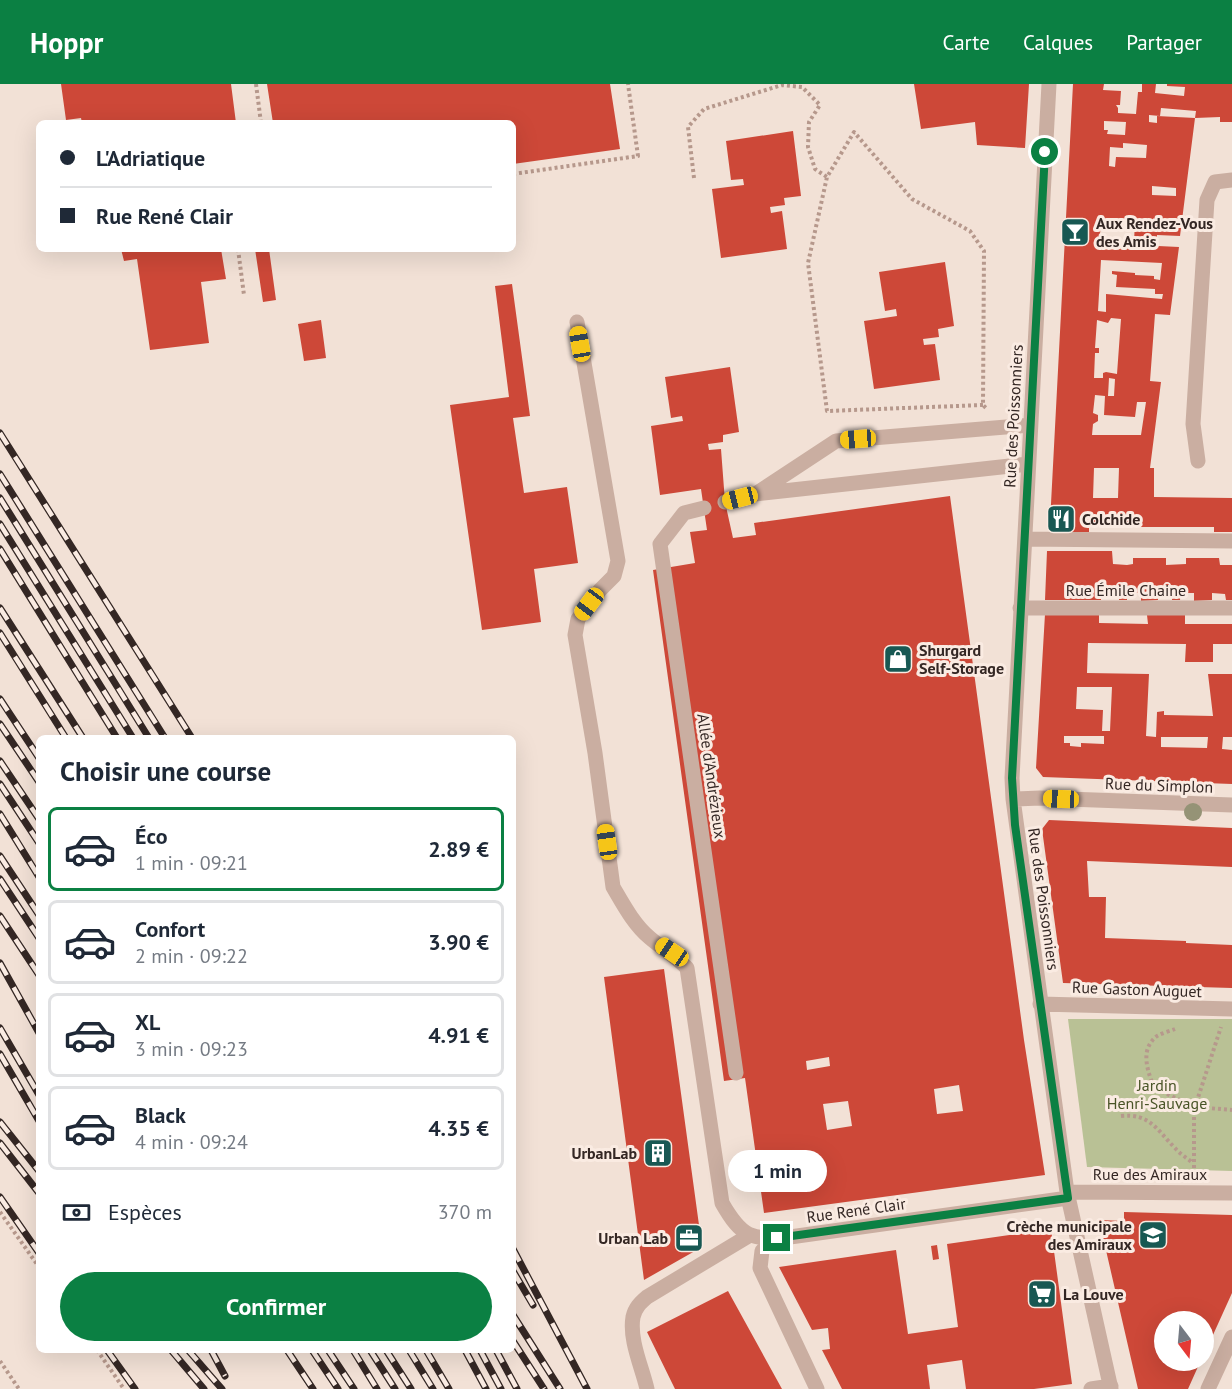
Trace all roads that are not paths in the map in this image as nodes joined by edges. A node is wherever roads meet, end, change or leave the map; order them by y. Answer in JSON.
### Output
{"nodes":[{"id":1,"x":1049,"y":84,"type":"edge"},
{"id":2,"x":1232,"y":180,"type":"edge"},
{"id":3,"x":577,"y":322,"type":"dead end"},
{"id":4,"x":1030,"y":425,"type":"junction"},
{"id":5,"x":1198,"y":461,"type":"dead end"},
{"id":6,"x":1028,"y":464,"type":"junction"},
{"id":7,"x":754,"y":494,"type":"junction"},
{"id":8,"x":725,"y":502,"type":"dead end"},
{"id":9,"x":704,"y":508,"type":"dead end"},
{"id":10,"x":1025,"y":539,"type":"junction"},
{"id":11,"x":1232,"y":541,"type":"edge"},
{"id":12,"x":1020,"y":608,"type":"junction"},
{"id":13,"x":1232,"y":608,"type":"edge"},
{"id":14,"x":1013,"y":799,"type":"junction"},
{"id":15,"x":1232,"y":805,"type":"edge"},
{"id":16,"x":1040,"y":1004,"type":"junction"},
{"id":17,"x":1232,"y":1009,"type":"edge"},
{"id":18,"x":736,"y":1073,"type":"dead end"},
{"id":19,"x":1232,"y":1193,"type":"edge"},
{"id":20,"x":1068,"y":1195,"type":"junction"},
{"id":21,"x":750,"y":1235,"type":"junction"},
{"id":22,"x":762,"y":1251,"type":"dead end"},
{"id":23,"x":1232,"y":1337,"type":"edge"},
{"id":24,"x":1111,"y":1388,"type":"edge"},
{"id":25,"x":647,"y":1389,"type":"edge"},
{"id":26,"x":817,"y":1389,"type":"edge"},
{"id":27,"x":1091,"y":1389,"type":"edge"},
{"id":28,"x":1208,"y":1389,"type":"edge"}],
"edges":[{"from":1,"to":4,"type":"street","name":"Rue des Poissonniers"},
{"from":2,"to":5,"type":"street"},
{"from":3,"to":21,"type":"street"},
{"from":4,"to":6,"type":"street","name":"Rue des Poissonniers"},
{"from":4,"to":7,"type":"street"},
{"from":6,"to":7,"type":"street"},
{"from":6,"to":10,"type":"street","name":"Rue des Poissonniers"},
{"from":7,"to":8,"type":"street"},
{"from":9,"to":18,"type":"street","name":"Allée d'Andrézieux"},
{"from":10,"to":11,"type":"street"},
{"from":10,"to":12,"type":"street","name":"Rue des Poissonniers"},
{"from":12,"to":13,"type":"street","name":"Rue Émile Chaine"},
{"from":12,"to":14,"type":"street","name":"Rue des Poissonniers"},
{"from":14,"to":15,"type":"street","name":"Rue du Simplon"},
{"from":14,"to":16,"type":"street","name":"Rue des Poissonniers"},
{"from":16,"to":17,"type":"street","name":"Rue Gaston Auguet"},
{"from":16,"to":20,"type":"street","name":"Rue des Poissonniers"},
{"from":19,"to":20,"type":"street","name":"Rue des Amiraux"},
{"from":20,"to":21,"type":"street","name":"Rue René Clair"},
{"from":20,"to":24,"type":"street","name":"Rue des Poissonniers"},
{"from":21,"to":25,"type":"street"},
{"from":22,"to":26,"type":"street"},
{"from":23,"to":28,"type":"street"},
{"from":24,"to":27,"type":"street"}]}
